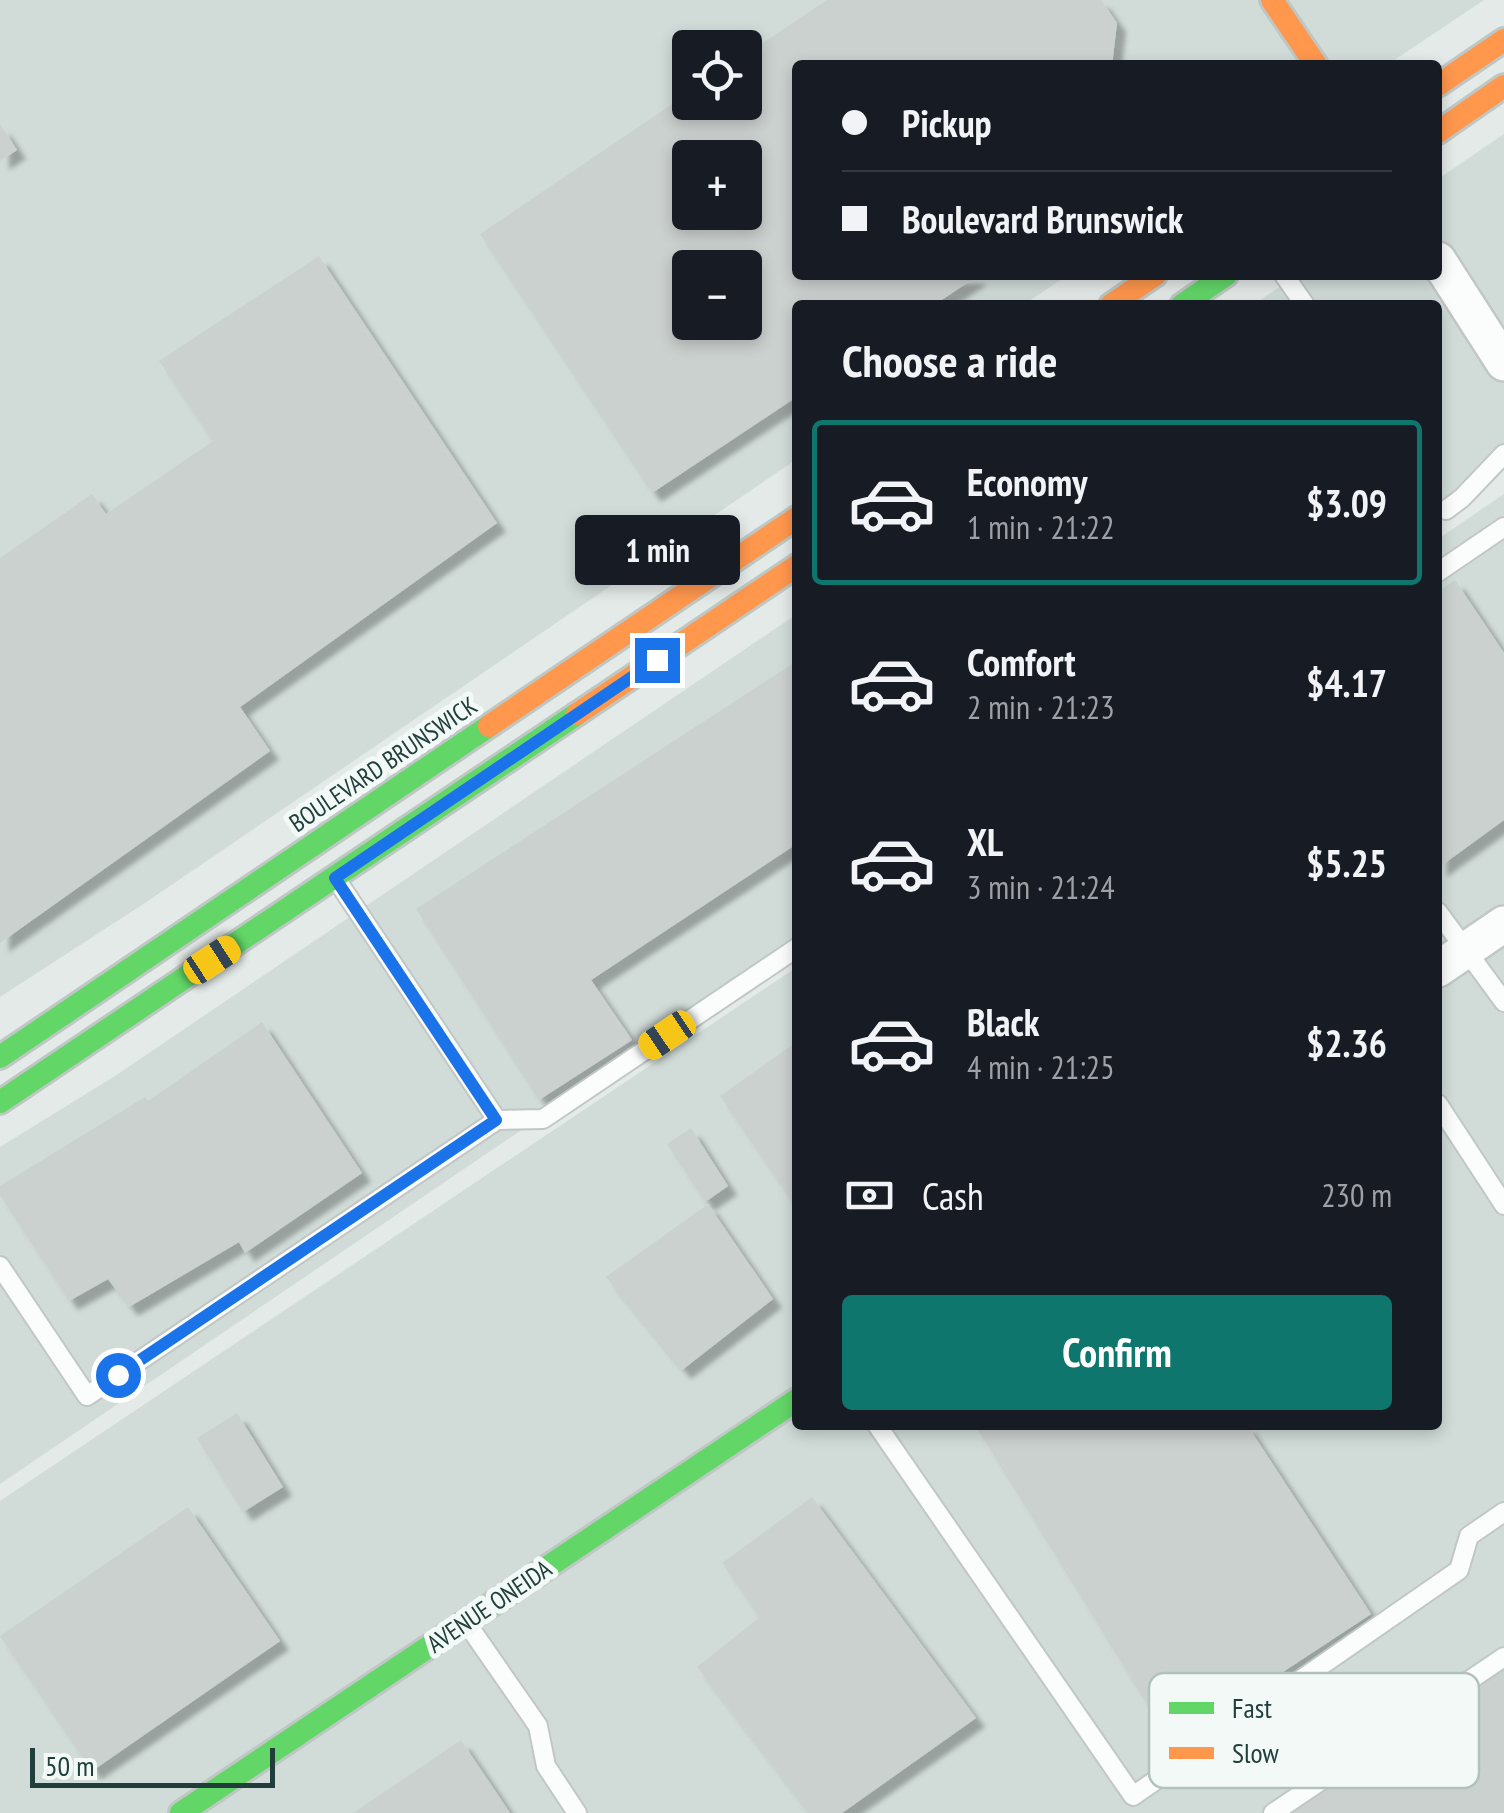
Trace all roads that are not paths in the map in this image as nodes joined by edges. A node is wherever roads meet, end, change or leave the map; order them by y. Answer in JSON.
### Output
{"nodes":[{"id":1,"x":1272,"y":0,"type":"edge"},
{"id":2,"x":1504,"y":40,"type":"edge"},
{"id":3,"x":1313,"y":60,"type":"edge"},
{"id":4,"x":1442,"y":81,"type":"edge"},
{"id":5,"x":1504,"y":86,"type":"edge"},
{"id":6,"x":1442,"y":129,"type":"edge"},
{"id":7,"x":1442,"y":266,"type":"edge"},
{"id":8,"x":1148,"y":280,"type":"edge"},
{"id":9,"x":1219,"y":280,"type":"edge"},
{"id":10,"x":1118,"y":300,"type":"edge"},
{"id":11,"x":1189,"y":300,"type":"edge"},
{"id":12,"x":1504,"y":363,"type":"edge"},
{"id":13,"x":1504,"y":454,"type":"edge"},
{"id":14,"x":1442,"y":506,"type":"edge"},
{"id":15,"x":792,"y":521,"type":"edge"},
{"id":16,"x":1504,"y":527,"type":"edge"},
{"id":17,"x":792,"y":569,"type":"edge"},
{"id":18,"x":1442,"y":569,"type":"edge"},
{"id":19,"x":335,"y":878,"type":"junction"},
{"id":20,"x":1442,"y":917,"type":"edge"},
{"id":21,"x":1504,"y":924,"type":"edge"},
{"id":22,"x":1467,"y":949,"type":"junction"},
{"id":23,"x":792,"y":951,"type":"edge"},
{"id":24,"x":1442,"y":966,"type":"edge"},
{"id":25,"x":1504,"y":1002,"type":"edge"},
{"id":26,"x":0,"y":1057,"type":"edge"},
{"id":27,"x":0,"y":1102,"type":"edge"},
{"id":28,"x":1442,"y":1110,"type":"edge"},
{"id":29,"x":496,"y":1120,"type":"junction"},
{"id":30,"x":1504,"y":1205,"type":"edge"},
{"id":31,"x":0,"y":1266,"type":"edge"},
{"id":32,"x":792,"y":1404,"type":"edge"},
{"id":33,"x":880,"y":1430,"type":"edge"},
{"id":34,"x":1504,"y":1512,"type":"edge"},
{"id":35,"x":466,"y":1622,"type":"junction"},
{"id":36,"x":1504,"y":1657,"type":"edge"},
{"id":37,"x":1311,"y":1673,"type":"edge"},
{"id":38,"x":1479,"y":1674,"type":"edge"},
{"id":39,"x":1149,"y":1785,"type":"edge"},
{"id":40,"x":1309,"y":1788,"type":"edge"},
{"id":41,"x":182,"y":1813,"type":"edge"},
{"id":42,"x":577,"y":1813,"type":"edge"},
{"id":43,"x":1272,"y":1813,"type":"edge"}],
"edges":[{"from":1,"to":3,"type":"street"},
{"from":2,"to":4,"type":"street"},
{"from":5,"to":6,"type":"street"},
{"from":7,"to":12,"type":"street"},
{"from":8,"to":10,"type":"street"},
{"from":9,"to":11,"type":"street"},
{"from":13,"to":14,"type":"lane"},
{"from":15,"to":26,"type":"street","name":"BOULEVARD BRUNSWICK"},
{"from":16,"to":18,"type":"lane"},
{"from":17,"to":19,"type":"street"},
{"from":19,"to":27,"type":"street"},
{"from":19,"to":29,"type":"lane"},
{"from":20,"to":22,"type":"lane"},
{"from":21,"to":22,"type":"street"},
{"from":22,"to":24,"type":"street"},
{"from":22,"to":25,"type":"lane"},
{"from":23,"to":29,"type":"lane"},
{"from":28,"to":30,"type":"lane"},
{"from":29,"to":31,"type":"lane"},
{"from":32,"to":35,"type":"street","name":"AVENUE ONEIDA"},
{"from":33,"to":39,"type":"lane"},
{"from":34,"to":37,"type":"lane"},
{"from":35,"to":41,"type":"street","name":"AVENUE ONEIDA"},
{"from":35,"to":42,"type":"lane"},
{"from":36,"to":38,"type":"lane"},
{"from":40,"to":43,"type":"lane"}]}
